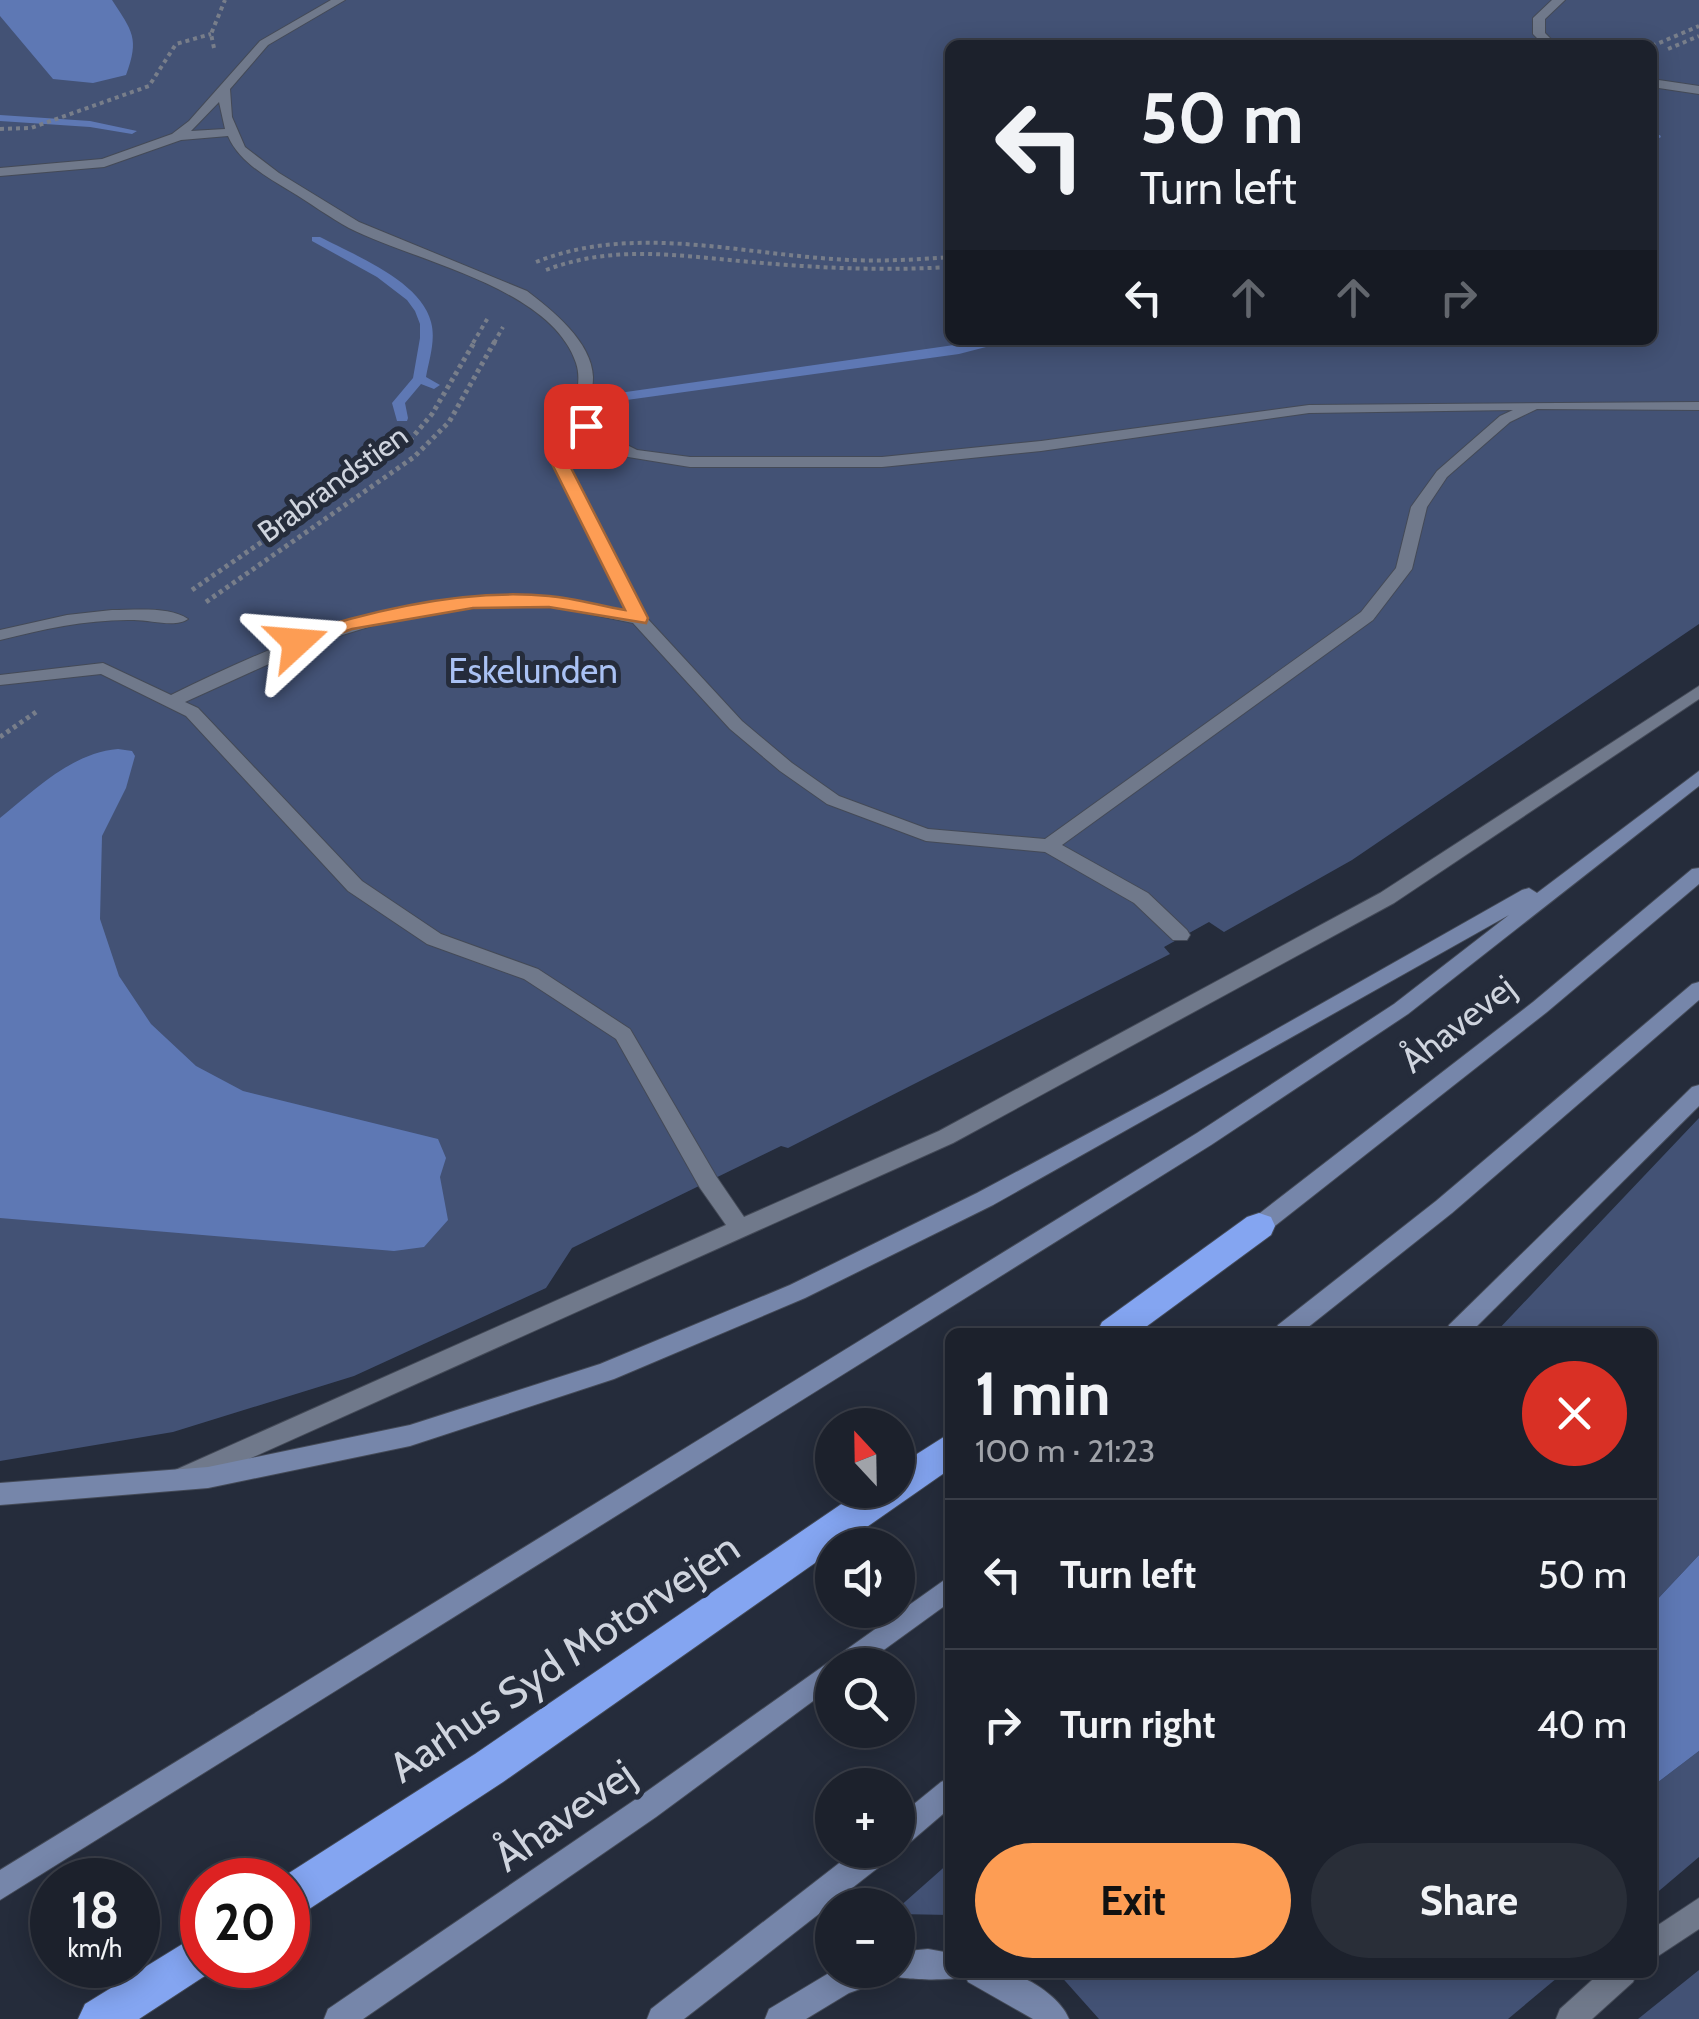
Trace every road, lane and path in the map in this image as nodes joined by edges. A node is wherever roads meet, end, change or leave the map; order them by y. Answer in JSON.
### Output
{"nodes":[{"id":1,"x":340,"y":0,"type":"edge"},
{"id":2,"x":1558,"y":0,"type":"edge"},
{"id":3,"x":1699,"y":26,"type":"edge"},
{"id":4,"x":210,"y":34,"type":"dead end"},
{"id":5,"x":1699,"y":36,"type":"edge"},
{"id":6,"x":1546,"y":40,"type":"edge"},
{"id":7,"x":1657,"y":44,"type":"edge"},
{"id":8,"x":1668,"y":49,"type":"dead end"},
{"id":9,"x":1657,"y":84,"type":"edge"},
{"id":10,"x":224,"y":88,"type":"junction"},
{"id":11,"x":1699,"y":90,"type":"edge"},
{"id":12,"x":0,"y":129,"type":"edge"},
{"id":13,"x":231,"y":132,"type":"junction"},
{"id":14,"x":176,"y":136,"type":"junction"},
{"id":15,"x":0,"y":172,"type":"edge"},
{"id":16,"x":945,"y":257,"type":"edge"},
{"id":17,"x":945,"y":267,"type":"edge"},
{"id":18,"x":505,"y":288,"type":"junction"},
{"id":19,"x":522,"y":294,"type":"junction"},
{"id":20,"x":1536,"y":405,"type":"junction"},
{"id":21,"x":1699,"y":406,"type":"edge"},
{"id":22,"x":592,"y":433,"type":"junction"},
{"id":23,"x":154,"y":615,"type":"junction"},
{"id":24,"x":639,"y":618,"type":"junction"},
{"id":25,"x":180,"y":619,"type":"joint"},
{"id":26,"x":0,"y":635,"type":"edge"},
{"id":27,"x":103,"y":668,"type":"junction"},
{"id":28,"x":0,"y":680,"type":"edge"},
{"id":29,"x":1699,"y":690,"type":"edge"},
{"id":30,"x":171,"y":702,"type":"junction"},
{"id":31,"x":0,"y":737,"type":"edge"},
{"id":32,"x":1699,"y":778,"type":"edge"},
{"id":33,"x":1049,"y":846,"type":"junction"},
{"id":34,"x":1583,"y":865,"type":"junction"},
{"id":35,"x":1699,"y":874,"type":"edge"},
{"id":36,"x":1180,"y":935,"type":"dead end"},
{"id":37,"x":1699,"y":988,"type":"edge"},
{"id":38,"x":1699,"y":1093,"type":"edge"},
{"id":39,"x":1258,"y":1226,"type":"joint"},
{"id":40,"x":739,"y":1227,"type":"junction"},
{"id":41,"x":1119,"y":1328,"type":"edge"},
{"id":42,"x":1291,"y":1328,"type":"edge"},
{"id":43,"x":1461,"y":1328,"type":"edge"},
{"id":44,"x":945,"y":1453,"type":"edge"},
{"id":45,"x":915,"y":1474,"type":"edge"},
{"id":46,"x":175,"y":1481,"type":"junction"},
{"id":47,"x":0,"y":1494,"type":"edge"},
{"id":48,"x":865,"y":1508,"type":"edge"},
{"id":49,"x":945,"y":1591,"type":"edge"},
{"id":50,"x":866,"y":1648,"type":"edge"},
{"id":51,"x":815,"y":1684,"type":"edge"},
{"id":52,"x":945,"y":1795,"type":"edge"},
{"id":53,"x":915,"y":1820,"type":"edge"},
{"id":54,"x":855,"y":1868,"type":"edge"},
{"id":55,"x":310,"y":1884,"type":"edge"},
{"id":56,"x":0,"y":1886,"type":"edge"},
{"id":57,"x":1699,"y":1912,"type":"edge"},
{"id":58,"x":1657,"y":1942,"type":"edge"},
{"id":59,"x":915,"y":1965,"type":"edge"},
{"id":60,"x":945,"y":1966,"type":"edge"},
{"id":61,"x":180,"y":1967,"type":"edge"},
{"id":62,"x":989,"y":1978,"type":"edge"},
{"id":63,"x":1616,"y":1978,"type":"edge"},
{"id":64,"x":832,"y":1988,"type":"edge"},
{"id":65,"x":100,"y":2019,"type":"edge"},
{"id":66,"x":338,"y":2019,"type":"edge"},
{"id":67,"x":661,"y":2019,"type":"edge"},
{"id":68,"x":778,"y":2019,"type":"edge"},
{"id":69,"x":1055,"y":2019,"type":"edge"},
{"id":70,"x":1570,"y":2019,"type":"edge"}],
"edges":[{"from":1,"to":10,"type":"street"},
{"from":2,"to":6,"type":"street"},
{"from":3,"to":7,"type":"path"},
{"from":4,"to":12,"type":"path"},
{"from":5,"to":8,"type":"path"},
{"from":9,"to":11,"type":"street"},
{"from":10,"to":13,"type":"street"},
{"from":10,"to":14,"type":"street"},
{"from":13,"to":14,"type":"street"},
{"from":13,"to":18,"type":"street"},
{"from":14,"to":15,"type":"street"},
{"from":16,"to":18,"type":"path"},
{"from":17,"to":19,"type":"path","name":"Brabrandstien"},
{"from":18,"to":19,"type":"street"},
{"from":18,"to":23,"type":"path"},
{"from":19,"to":22,"type":"street"},
{"from":19,"to":25,"type":"path","name":"Brabrandstien"},
{"from":20,"to":21,"type":"street"},
{"from":20,"to":22,"type":"street"},
{"from":20,"to":33,"type":"street"},
{"from":22,"to":24,"type":"street"},
{"from":23,"to":25,"type":"street"},
{"from":23,"to":26,"type":"street"},
{"from":24,"to":30,"type":"street"},
{"from":24,"to":33,"type":"street"},
{"from":27,"to":28,"type":"street"},
{"from":27,"to":30,"type":"street"},
{"from":27,"to":31,"type":"path"},
{"from":29,"to":40,"type":"street"},
{"from":30,"to":40,"type":"street"},
{"from":32,"to":34,"type":"main road"},
{"from":33,"to":36,"type":"street"},
{"from":34,"to":46,"type":"main road"},
{"from":34,"to":56,"type":"main road"},
{"from":35,"to":39,"type":"main road","name":"Åhavevej"},
{"from":37,"to":42,"type":"main road"},
{"from":38,"to":43,"type":"main road"},
{"from":39,"to":41,"type":"highway"},
{"from":40,"to":46,"type":"street"},
{"from":44,"to":45,"type":"highway"},
{"from":46,"to":47,"type":"main road"},
{"from":48,"to":55,"type":"highway","name":"Aarhus Syd Motorvejen"},
{"from":49,"to":50,"type":"main road"},
{"from":51,"to":66,"type":"main road","name":"Åhavevej"},
{"from":52,"to":53,"type":"main road"},
{"from":54,"to":67,"type":"main road"},
{"from":57,"to":58,"type":"street"},
{"from":59,"to":60,"type":"main road"},
{"from":61,"to":65,"type":"highway"},
{"from":62,"to":69,"type":"main road"},
{"from":63,"to":70,"type":"street"},
{"from":64,"to":68,"type":"main road"}]}
